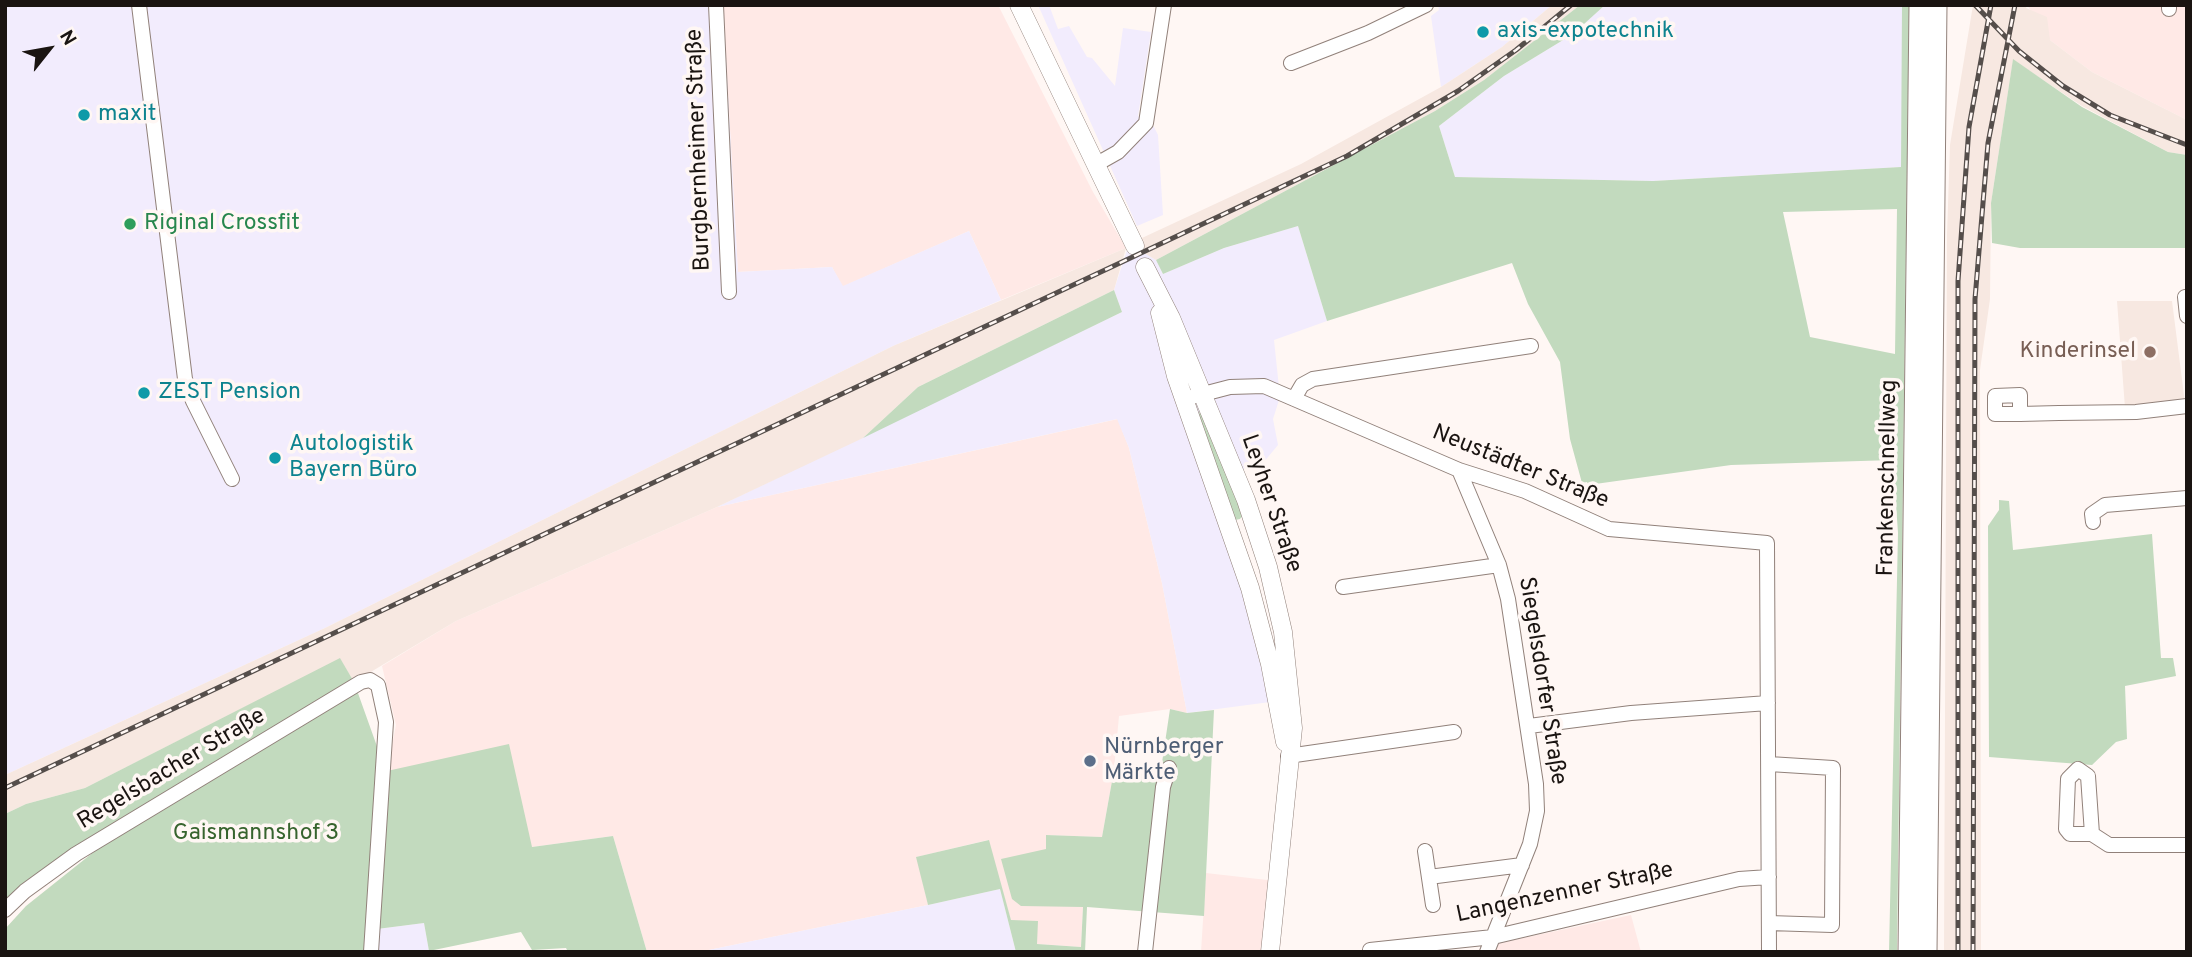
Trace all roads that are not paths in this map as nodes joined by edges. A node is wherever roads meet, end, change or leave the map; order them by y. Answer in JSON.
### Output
{"nodes":[{"id":1,"x":139,"y":5,"type":"edge"},
{"id":2,"x":716,"y":5,"type":"edge"},
{"id":3,"x":1019,"y":5,"type":"edge"},
{"id":4,"x":1164,"y":5,"type":"edge"},
{"id":5,"x":1426,"y":5,"type":"edge"},
{"id":6,"x":1919,"y":5,"type":"edge"},
{"id":7,"x":1937,"y":5,"type":"edge"},
{"id":8,"x":1291,"y":63,"type":"dead end"},
{"id":9,"x":1095,"y":165,"type":"junction"},
{"id":10,"x":1135,"y":246,"type":"dead end"},
{"id":11,"x":729,"y":292,"type":"dead end"},
{"id":12,"x":2185,"y":297,"type":"dead end"},
{"id":13,"x":2187,"y":316,"type":"edge"},
{"id":14,"x":1531,"y":346,"type":"dead end"},
{"id":15,"x":1203,"y":394,"type":"junction"},
{"id":16,"x":1295,"y":397,"type":"junction"},
{"id":17,"x":1184,"y":399,"type":"junction"},
{"id":18,"x":2187,"y":407,"type":"edge"},
{"id":19,"x":2020,"y":414,"type":"dead end"},
{"id":20,"x":1459,"y":470,"type":"junction"},
{"id":21,"x":232,"y":479,"type":"dead end"},
{"id":22,"x":2187,"y":498,"type":"edge"},
{"id":23,"x":2093,"y":522,"type":"dead end"},
{"id":24,"x":1499,"y":565,"type":"junction"},
{"id":25,"x":1343,"y":587,"type":"dead end"},
{"id":26,"x":1768,"y":703,"type":"junction"},
{"id":27,"x":1529,"y":726,"type":"junction"},
{"id":28,"x":1454,"y":732,"type":"dead end"},
{"id":29,"x":1289,"y":756,"type":"junction"},
{"id":30,"x":1769,"y":764,"type":"junction"},
{"id":31,"x":1169,"y":768,"type":"dead end"},
{"id":32,"x":2092,"y":834,"type":"dead end"},
{"id":33,"x":2187,"y":845,"type":"edge"},
{"id":34,"x":1425,"y":851,"type":"dead end"},
{"id":35,"x":1522,"y":865,"type":"junction"},
{"id":36,"x":1429,"y":877,"type":"junction"},
{"id":37,"x":1769,"y":877,"type":"junction"},
{"id":38,"x":1433,"y":905,"type":"dead end"},
{"id":39,"x":5,"y":910,"type":"edge"},
{"id":40,"x":1769,"y":923,"type":"junction"},
{"id":41,"x":1493,"y":937,"type":"junction"},
{"id":42,"x":1370,"y":950,"type":"dead end"},
{"id":43,"x":371,"y":952,"type":"edge"},
{"id":44,"x":1145,"y":952,"type":"edge"},
{"id":45,"x":1270,"y":952,"type":"edge"},
{"id":46,"x":1487,"y":952,"type":"edge"},
{"id":47,"x":1769,"y":952,"type":"edge"},
{"id":48,"x":1908,"y":952,"type":"edge"},
{"id":49,"x":1927,"y":952,"type":"edge"}],
"edges":[{"from":1,"to":21,"type":"street"},
{"from":2,"to":11,"type":"street","name":"Burgbernheimer Straße"},
{"from":3,"to":9,"type":"main road"},
{"from":4,"to":9,"type":"street"},
{"from":5,"to":8,"type":"street"},
{"from":6,"to":48,"type":"highway","name":"Frankenschnellweg"},
{"from":7,"to":49,"type":"highway","name":"Frankenschnellweg"},
{"from":9,"to":10,"type":"main road"},
{"from":12,"to":13,"type":"street"},
{"from":14,"to":16,"type":"street"},
{"from":15,"to":16,"type":"street","name":"Neustädter Straße"},
{"from":15,"to":17,"type":"street","name":"Neustädter Straße"},
{"from":15,"to":17,"type":"main road","name":"Leyher Straße"},
{"from":15,"to":29,"type":"main road","name":"Leyher Straße"},
{"from":16,"to":20,"type":"street","name":"Neustädter Straße"},
{"from":17,"to":29,"type":"main road","name":"Leyher Straße"},
{"from":18,"to":19,"type":"street"},
{"from":20,"to":24,"type":"street","name":"Siegelsdorfer Straße"},
{"from":20,"to":26,"type":"street","name":"Neustädter Straße"},
{"from":22,"to":23,"type":"street"},
{"from":24,"to":25,"type":"street"},
{"from":24,"to":27,"type":"street","name":"Siegelsdorfer Straße"},
{"from":26,"to":27,"type":"street"},
{"from":26,"to":30,"type":"street","name":"Neustädter Straße"},
{"from":27,"to":35,"type":"street","name":"Siegelsdorfer Straße"},
{"from":28,"to":29,"type":"street"},
{"from":29,"to":45,"type":"main road","name":"Leyher Straße"},
{"from":30,"to":37,"type":"street","name":"Neustädter Straße"},
{"from":30,"to":40,"type":"street"},
{"from":31,"to":44,"type":"street"},
{"from":32,"to":33,"type":"street"},
{"from":34,"to":36,"type":"street"},
{"from":35,"to":36,"type":"street"},
{"from":35,"to":41,"type":"street","name":"Siegelsdorfer Straße"},
{"from":36,"to":38,"type":"street"},
{"from":37,"to":40,"type":"street","name":"Neustädter Straße"},
{"from":37,"to":41,"type":"street","name":"Langenzenner Straße"},
{"from":39,"to":43,"type":"street","name":"Regelsbacher Straße"},
{"from":40,"to":47,"type":"street","name":"Neustädter Straße"},
{"from":41,"to":42,"type":"street","name":"Langenzenner Straße"},
{"from":41,"to":46,"type":"street","name":"Siegelsdorfer Straße"}]}
